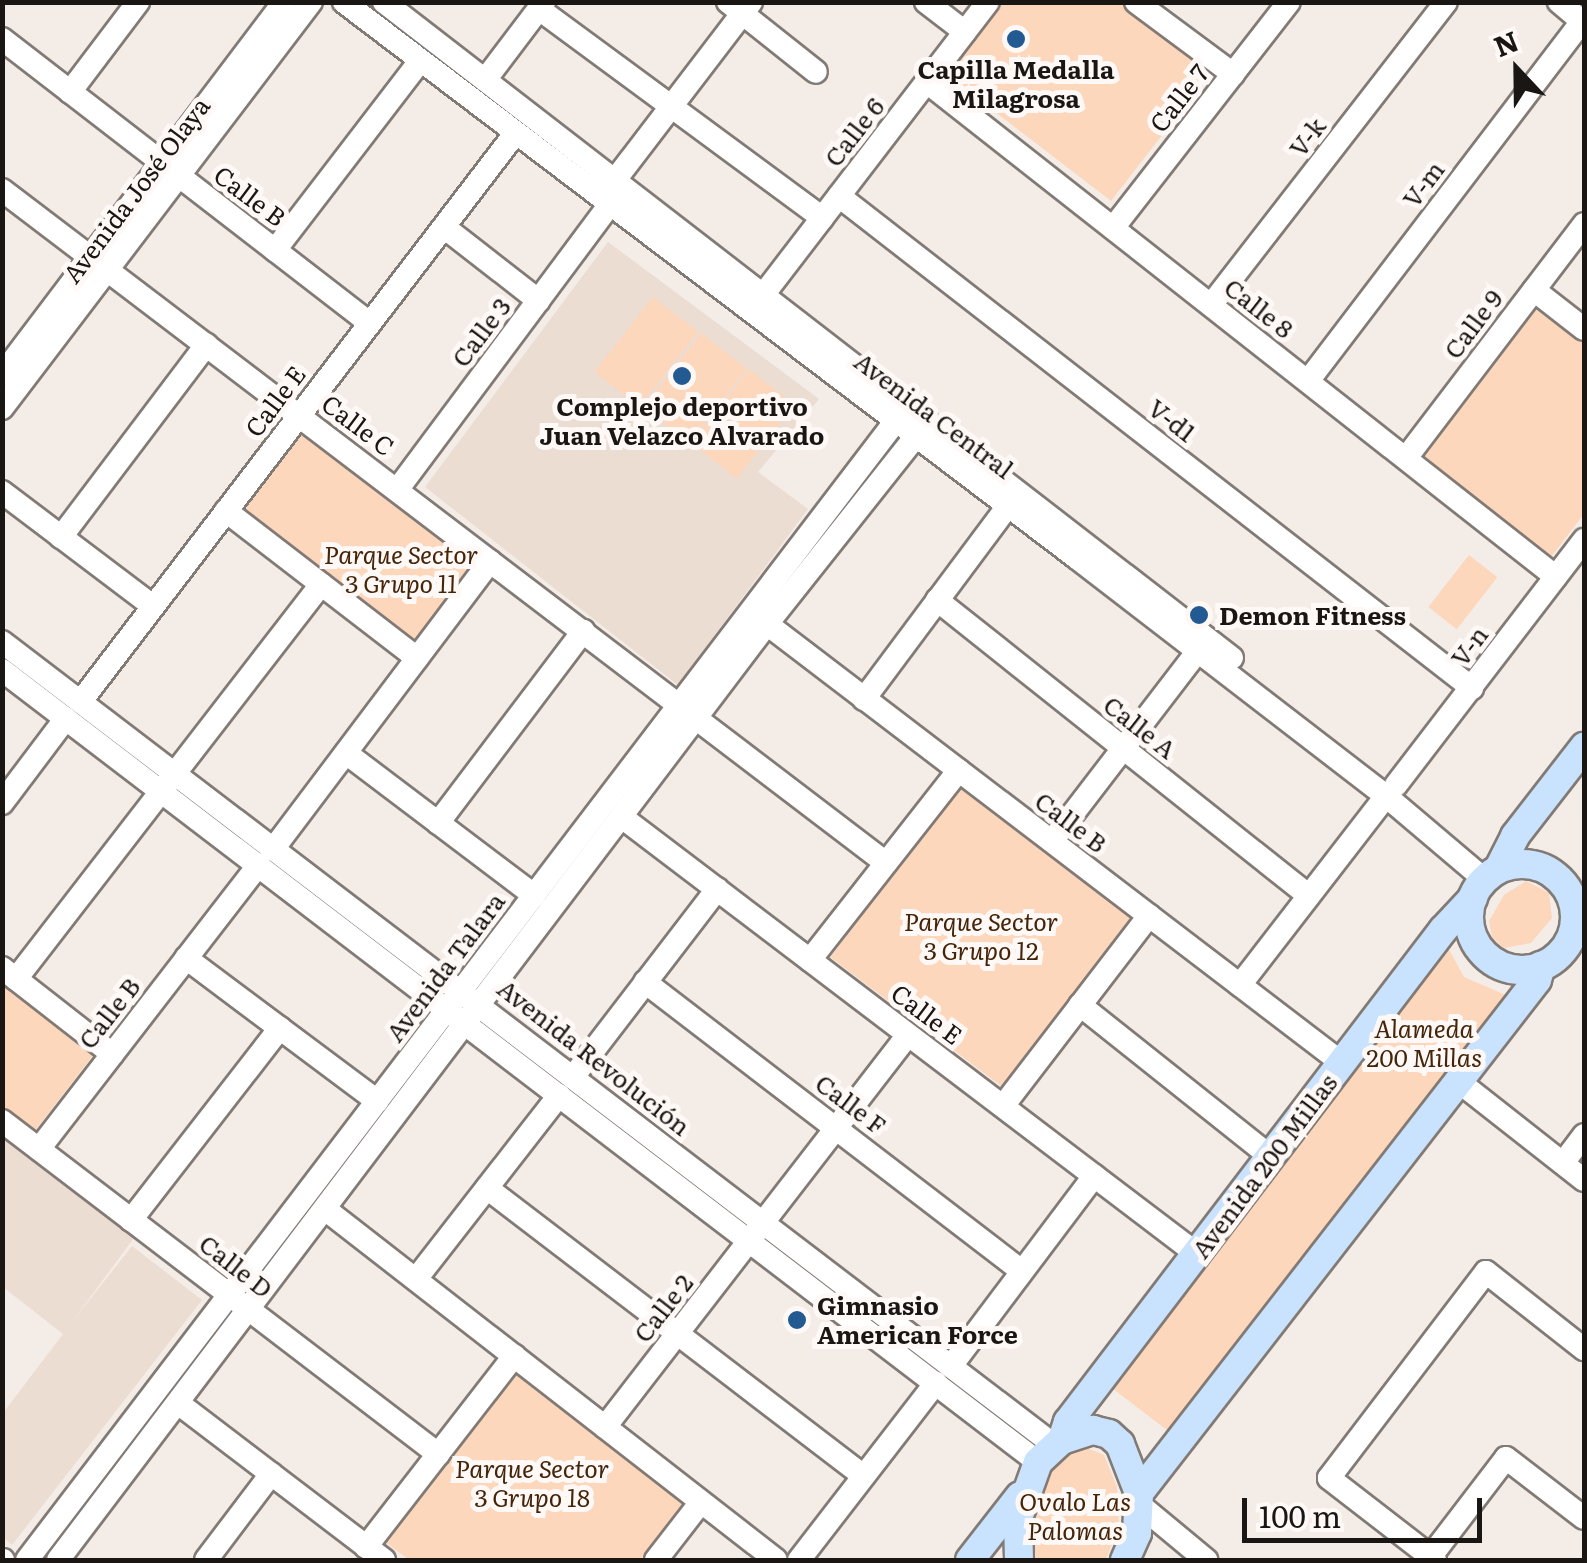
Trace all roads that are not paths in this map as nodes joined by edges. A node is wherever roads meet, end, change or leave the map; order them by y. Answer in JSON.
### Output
{"nodes":[{"id":1,"x":138,"y":2,"type":"edge"},
{"id":2,"x":284,"y":2,"type":"edge"},
{"id":3,"x":311,"y":2,"type":"edge"},
{"id":4,"x":344,"y":2,"type":"edge"},
{"id":5,"x":384,"y":2,"type":"edge"},
{"id":6,"x":926,"y":2,"type":"edge"},
{"id":7,"x":988,"y":2,"type":"edge"},
{"id":8,"x":1136,"y":2,"type":"edge"},
{"id":9,"x":1289,"y":2,"type":"edge"},
{"id":10,"x":1446,"y":2,"type":"edge"},
{"id":11,"x":1559,"y":2,"type":"edge"},
{"id":12,"x":542,"y":6,"type":"edge"},
{"id":13,"x":741,"y":6,"type":"edge"},
{"id":14,"x":1583,"y":22,"type":"edge"},
{"id":15,"x":965,"y":32,"type":"junction"},
{"id":16,"x":2,"y":39,"type":"edge"},
{"id":17,"x":420,"y":62,"type":"junction"},
{"id":18,"x":816,"y":72,"type":"dead end"},
{"id":19,"x":1232,"y":74,"type":"junction"},
{"id":20,"x":485,"y":80,"type":"junction"},
{"id":21,"x":927,"y":82,"type":"junction"},
{"id":22,"x":70,"y":92,"type":"junction"},
{"id":23,"x":671,"y":107,"type":"junction"},
{"id":24,"x":514,"y":135,"type":"junction"},
{"id":25,"x":171,"y":170,"type":"junction"},
{"id":26,"x":615,"y":180,"type":"junction"},
{"id":27,"x":2,"y":190,"type":"edge"},
{"id":28,"x":839,"y":196,"type":"junction"},
{"id":29,"x":608,"y":207,"type":"junction"},
{"id":30,"x":822,"y":218,"type":"junction"},
{"id":31,"x":1584,"y":224,"type":"edge"},
{"id":32,"x":444,"y":226,"type":"junction"},
{"id":33,"x":1113,"y":228,"type":"junction"},
{"id":34,"x":275,"y":250,"type":"junction"},
{"id":35,"x":100,"y":264,"type":"junction"},
{"id":36,"x":1534,"y":290,"type":"junction"},
{"id":37,"x":763,"y":295,"type":"junction"},
{"id":38,"x":539,"y":301,"type":"junction"},
{"id":39,"x":1211,"y":305,"type":"junction"},
{"id":40,"x":370,"y":323,"type":"junction"},
{"id":41,"x":1584,"y":329,"type":"edge"},
{"id":42,"x":11,"y":345,"type":"edge"},
{"id":43,"x":206,"y":345,"type":"junction"},
{"id":44,"x":2,"y":375,"type":"edge"},
{"id":45,"x":1308,"y":381,"type":"junction"},
{"id":46,"x":2,"y":408,"type":"edge"},
{"id":47,"x":901,"y":414,"type":"junction"},
{"id":48,"x":299,"y":416,"type":"junction"},
{"id":49,"x":922,"y":429,"type":"junction"},
{"id":50,"x":1406,"y":458,"type":"junction"},
{"id":51,"x":398,"y":490,"type":"junction"},
{"id":52,"x":2,"y":492,"type":"edge"},
{"id":53,"x":1008,"y":506,"type":"junction"},
{"id":54,"x":226,"y":512,"type":"junction"},
{"id":55,"x":62,"y":537,"type":"junction"},
{"id":56,"x":1584,"y":540,"type":"edge"},
{"id":57,"x":490,"y":561,"type":"junction"},
{"id":58,"x":1556,"y":577,"type":"junction"},
{"id":59,"x":320,"y":584,"type":"junction"},
{"id":60,"x":938,"y":600,"type":"junction"},
{"id":61,"x":153,"y":606,"type":"junction"},
{"id":62,"x":767,"y":624,"type":"junction"},
{"id":63,"x":584,"y":632,"type":"junction"},
{"id":64,"x":2,"y":642,"type":"edge"},
{"id":65,"x":1198,"y":651,"type":"junction"},
{"id":66,"x":417,"y":658,"type":"junction"},
{"id":67,"x":2,"y":670,"type":"edge"},
{"id":68,"x":1472,"y":688,"type":"junction"},
{"id":69,"x":864,"y":698,"type":"junction"},
{"id":70,"x":74,"y":710,"type":"junction"},
{"id":71,"x":688,"y":711,"type":"junction"},
{"id":72,"x":1584,"y":747,"type":"edge"},
{"id":73,"x":1123,"y":748,"type":"junction"},
{"id":74,"x":346,"y":752,"type":"junction"},
{"id":75,"x":958,"y":770,"type":"junction"},
{"id":76,"x":170,"y":783,"type":"junction"},
{"id":77,"x":1391,"y":790,"type":"junction"},
{"id":78,"x":2,"y":802,"type":"edge"},
{"id":79,"x":623,"y":818,"type":"junction"},
{"id":80,"x":438,"y":822,"type":"junction"},
{"id":81,"x":1052,"y":842,"type":"junction"},
{"id":82,"x":267,"y":856,"type":"junction"},
{"id":83,"x":886,"y":863,"type":"junction"},
{"id":84,"x":1488,"y":878,"type":"junction"},
{"id":85,"x":717,"y":889,"type":"junction"},
{"id":86,"x":534,"y":895,"type":"junction"},
{"id":87,"x":1309,"y":896,"type":"junction"},
{"id":88,"x":1149,"y":916,"type":"junction"},
{"id":89,"x":1580,"y":924,"type":"edge"},
{"id":90,"x":186,"y":958,"type":"junction"},
{"id":91,"x":810,"y":960,"type":"junction"},
{"id":92,"x":1542,"y":966,"type":"junction"},
{"id":93,"x":9,"y":974,"type":"edge"},
{"id":94,"x":646,"y":982,"type":"junction"},
{"id":95,"x":1240,"y":985,"type":"junction"},
{"id":96,"x":1080,"y":1005,"type":"junction"},
{"id":97,"x":464,"y":1006,"type":"junction"},
{"id":98,"x":280,"y":1028,"type":"junction"},
{"id":99,"x":908,"y":1035,"type":"junction"},
{"id":100,"x":112,"y":1054,"type":"junction"},
{"id":101,"x":1342,"y":1062,"type":"junction"},
{"id":102,"x":1458,"y":1081,"type":"junction"},
{"id":103,"x":566,"y":1086,"type":"junction"},
{"id":104,"x":378,"y":1101,"type":"junction"},
{"id":105,"x":1003,"y":1106,"type":"junction"},
{"id":106,"x":2,"y":1121,"type":"edge"},
{"id":107,"x":837,"y":1128,"type":"junction"},
{"id":108,"x":1584,"y":1135,"type":"edge"},
{"id":109,"x":39,"y":1149,"type":"junction"},
{"id":110,"x":1270,"y":1156,"type":"junction"},
{"id":111,"x":1563,"y":1163,"type":"junction"},
{"id":112,"x":1094,"y":1176,"type":"junction"},
{"id":113,"x":1584,"y":1180,"type":"edge"},
{"id":114,"x":487,"y":1188,"type":"junction"},
{"id":115,"x":325,"y":1209,"type":"junction"},
{"id":116,"x":131,"y":1220,"type":"junction"},
{"id":117,"x":757,"y":1231,"type":"junction"},
{"id":118,"x":1197,"y":1254,"type":"junction"},
{"id":119,"x":1022,"y":1271,"type":"junction"},
{"id":120,"x":416,"y":1279,"type":"junction"},
{"id":121,"x":229,"y":1296,"type":"junction"},
{"id":122,"x":248,"y":1310,"type":"junction"},
{"id":123,"x":678,"y":1333,"type":"junction"},
{"id":124,"x":1584,"y":1349,"type":"edge"},
{"id":125,"x":514,"y":1356,"type":"junction"},
{"id":126,"x":943,"y":1375,"type":"junction"},
{"id":127,"x":178,"y":1403,"type":"junction"},
{"id":128,"x":605,"y":1427,"type":"junction"},
{"id":129,"x":438,"y":1454,"type":"junction"},
{"id":130,"x":1046,"y":1458,"type":"junction"},
{"id":131,"x":271,"y":1474,"type":"junction"},
{"id":132,"x":864,"y":1476,"type":"junction"},
{"id":133,"x":1140,"y":1499,"type":"junction"},
{"id":134,"x":702,"y":1502,"type":"junction"},
{"id":135,"x":1584,"y":1518,"type":"edge"},
{"id":136,"x":375,"y":1554,"type":"edge"},
{"id":137,"x":1431,"y":1559,"type":"edge"},
{"id":138,"x":27,"y":1560,"type":"edge"},
{"id":139,"x":58,"y":1560,"type":"edge"},
{"id":140,"x":206,"y":1560,"type":"edge"},
{"id":141,"x":656,"y":1560,"type":"edge"},
{"id":142,"x":776,"y":1560,"type":"edge"},
{"id":143,"x":799,"y":1560,"type":"edge"},
{"id":144,"x":970,"y":1560,"type":"edge"},
{"id":145,"x":1020,"y":1560,"type":"edge"},
{"id":146,"x":1125,"y":1560,"type":"edge"},
{"id":147,"x":1206,"y":1560,"type":"edge"}],
"edges":[{"from":1,"to":22,"type":"street"},
{"from":2,"to":25,"type":"street","name":"Avenida José Olaya"},
{"from":3,"to":25,"type":"street","name":"Avenida José Olaya"},
{"from":4,"to":17,"type":"street","name":"Avenida Central"},
{"from":5,"to":20,"type":"street","name":"Avenida Central"},
{"from":6,"to":15,"type":"street"},
{"from":7,"to":15,"type":"street","name":"Calle 6"},
{"from":8,"to":19,"type":"street"},
{"from":9,"to":19,"type":"street","name":"Calle 7"},
{"from":10,"to":39,"type":"street","name":"V-k"},
{"from":11,"to":14,"type":"street"},
{"from":12,"to":20,"type":"street"},
{"from":12,"to":23,"type":"street"},
{"from":13,"to":18,"type":"street"},
{"from":13,"to":23,"type":"street"},
{"from":14,"to":45,"type":"street","name":"V-m"},
{"from":15,"to":21,"type":"street","name":"Calle 6"},
{"from":16,"to":22,"type":"street","name":"Calle B"},
{"from":17,"to":24,"type":"street","name":"Avenida Central"},
{"from":17,"to":34,"type":"street"},
{"from":19,"to":33,"type":"street","name":"Calle 7"},
{"from":20,"to":26,"type":"street","name":"Avenida Central"},
{"from":21,"to":28,"type":"street","name":"Calle 6"},
{"from":21,"to":33,"type":"street","name":"Calle 8"},
{"from":22,"to":25,"type":"street","name":"Calle B"},
{"from":23,"to":26,"type":"street"},
{"from":23,"to":30,"type":"street"},
{"from":24,"to":29,"type":"street","name":"Avenida Central"},
{"from":24,"to":32,"type":"street","name":"Calle E"},
{"from":25,"to":34,"type":"street","name":"Calle B"},
{"from":25,"to":35,"type":"street","name":"Avenida José Olaya"},
{"from":26,"to":37,"type":"street","name":"Avenida Central"},
{"from":27,"to":35,"type":"street","name":"Calle C"},
{"from":28,"to":30,"type":"street","name":"Calle 6"},
{"from":28,"to":68,"type":"street","name":"V-d1"},
{"from":29,"to":38,"type":"street","name":"Calle 3"},
{"from":29,"to":47,"type":"street","name":"Avenida Central"},
{"from":30,"to":37,"type":"street","name":"Calle 6"},
{"from":31,"to":36,"type":"street","name":"Calle 9"},
{"from":32,"to":38,"type":"street"},
{"from":32,"to":40,"type":"street","name":"Calle E"},
{"from":33,"to":39,"type":"street","name":"Calle 8"},
{"from":34,"to":40,"type":"street","name":"Calle B"},
{"from":35,"to":42,"type":"street","name":"Avenida José Olaya"},
{"from":35,"to":43,"type":"street","name":"Calle C"},
{"from":35,"to":46,"type":"street","name":"Avenida José Olaya"},
{"from":36,"to":41,"type":"street"},
{"from":36,"to":50,"type":"street","name":"Calle 9"},
{"from":37,"to":47,"type":"street","name":"Avenida Central"},
{"from":38,"to":51,"type":"street","name":"Calle 3"},
{"from":39,"to":45,"type":"street","name":"Calle 8"},
{"from":40,"to":48,"type":"street","name":"Calle E"},
{"from":42,"to":44,"type":"street","name":"Avenida José Olaya"},
{"from":43,"to":48,"type":"street","name":"Calle C"},
{"from":43,"to":55,"type":"street"},
{"from":45,"to":50,"type":"street","name":"Calle 8"},
{"from":47,"to":49,"type":"street","name":"Avenida Central"},
{"from":47,"to":71,"type":"street","name":"Avenida Talara"},
{"from":48,"to":51,"type":"street","name":"Calle C"},
{"from":48,"to":54,"type":"street","name":"Calle E"},
{"from":49,"to":53,"type":"street","name":"Avenida Central"},
{"from":49,"to":62,"type":"street","name":"Avenida Talara"},
{"from":49,"to":77,"type":"street","name":"Avenida Central"},
{"from":50,"to":58,"type":"street","name":"Calle 8"},
{"from":51,"to":57,"type":"street","name":"Calle C"},
{"from":52,"to":55,"type":"street"},
{"from":53,"to":60,"type":"street"},
{"from":53,"to":65,"type":"street","name":"Avenida Central"},
{"from":54,"to":59,"type":"street"},
{"from":54,"to":61,"type":"street","name":"Calle E"},
{"from":55,"to":61,"type":"street"},
{"from":56,"to":58,"type":"street","name":"V-n"},
{"from":57,"to":63,"type":"street","name":"Calle C"},
{"from":57,"to":66,"type":"street","name":"Calle B"},
{"from":58,"to":68,"type":"street","name":"V-n"},
{"from":59,"to":66,"type":"street"},
{"from":59,"to":76,"type":"street"},
{"from":60,"to":69,"type":"street"},
{"from":60,"to":73,"type":"street","name":"Calle A"},
{"from":61,"to":70,"type":"street","name":"Calle E"},
{"from":62,"to":69,"type":"street","name":"Calle B"},
{"from":62,"to":71,"type":"street","name":"Avenida Talara"},
{"from":63,"to":71,"type":"street","name":"Calle C"},
{"from":63,"to":80,"type":"street"},
{"from":64,"to":70,"type":"street","name":"Avenida Revolución"},
{"from":65,"to":73,"type":"street"},
{"from":65,"to":77,"type":"street","name":"Avenida Central"},
{"from":66,"to":74,"type":"street","name":"Calle B"},
{"from":67,"to":70,"type":"street","name":"Avenida Revolución"},
{"from":68,"to":77,"type":"street","name":"V-n"},
{"from":69,"to":75,"type":"street","name":"Calle B"},
{"from":70,"to":76,"type":"street","name":"Avenida Revolución"},
{"from":70,"to":78,"type":"street","name":"Calle E"},
{"from":71,"to":79,"type":"street","name":"Avenida Talara"},
{"from":71,"to":83,"type":"street"},
{"from":71,"to":86,"type":"street","name":"Avenida Talara"},
{"from":72,"to":84,"type":"main road","name":"Avenida 200 Millas"},
{"from":73,"to":81,"type":"street"},
{"from":73,"to":87,"type":"street","name":"Calle A"},
{"from":74,"to":80,"type":"street"},
{"from":74,"to":82,"type":"street","name":"Calle B"},
{"from":75,"to":81,"type":"street","name":"Calle B"},
{"from":75,"to":83,"type":"street"},
{"from":76,"to":82,"type":"street","name":"Avenida Revolución"},
{"from":76,"to":93,"type":"street"},
{"from":77,"to":84,"type":"street","name":"Avenida Central"},
{"from":77,"to":87,"type":"street"},
{"from":79,"to":85,"type":"street","name":"Calle E"},
{"from":79,"to":97,"type":"street","name":"Avenida Talara"},
{"from":80,"to":86,"type":"street"},
{"from":81,"to":88,"type":"street","name":"Calle B"},
{"from":82,"to":90,"type":"street","name":"Calle B"},
{"from":82,"to":97,"type":"street","name":"Avenida Revolución"},
{"from":83,"to":91,"type":"street"},
{"from":84,"to":89,"type":"main road"},
{"from":84,"to":92,"type":"main road"},
{"from":84,"to":101,"type":"main road","name":"Avenida 200 Millas"},
{"from":85,"to":91,"type":"street","name":"Calle E"},
{"from":85,"to":94,"type":"street"},
{"from":86,"to":97,"type":"street","name":"Avenida Talara"},
{"from":87,"to":95,"type":"street"},
{"from":88,"to":95,"type":"street","name":"Calle B"},
{"from":88,"to":96,"type":"street"},
{"from":89,"to":92,"type":"main road"},
{"from":90,"to":98,"type":"street"},
{"from":90,"to":100,"type":"street","name":"Calle B"},
{"from":91,"to":99,"type":"street","name":"Calle E"},
{"from":92,"to":102,"type":"main road"},
{"from":93,"to":100,"type":"street"},
{"from":94,"to":103,"type":"street"},
{"from":94,"to":107,"type":"street","name":"Calle F"},
{"from":95,"to":101,"type":"street","name":"Calle B"},
{"from":96,"to":105,"type":"street"},
{"from":96,"to":110,"type":"street"},
{"from":97,"to":103,"type":"street","name":"Avenida Revolución"},
{"from":97,"to":104,"type":"street","name":"Avenida Talara"},
{"from":97,"to":115,"type":"street","name":"Avenida Talara"},
{"from":98,"to":104,"type":"street"},
{"from":98,"to":116,"type":"street"},
{"from":99,"to":105,"type":"street","name":"Calle E"},
{"from":99,"to":107,"type":"street"},
{"from":100,"to":109,"type":"street","name":"Calle B"},
{"from":101,"to":110,"type":"main road","name":"Avenida 200 Millas"},
{"from":102,"to":111,"type":"street"},
{"from":102,"to":133,"type":"main road"},
{"from":103,"to":114,"type":"street"},
{"from":103,"to":117,"type":"street","name":"Avenida Revolución"},
{"from":104,"to":121,"type":"street","name":"Avenida Talara"},
{"from":105,"to":112,"type":"street","name":"Calle E"},
{"from":106,"to":109,"type":"street","name":"Calle D"},
{"from":107,"to":117,"type":"street"},
{"from":107,"to":119,"type":"street","name":"Calle F"},
{"from":108,"to":111,"type":"street"},
{"from":109,"to":116,"type":"street","name":"Calle D"},
{"from":110,"to":118,"type":"main road","name":"Avenida 200 Millas"},
{"from":111,"to":113,"type":"street"},
{"from":112,"to":118,"type":"street","name":"Calle E"},
{"from":112,"to":119,"type":"street"},
{"from":114,"to":120,"type":"street"},
{"from":114,"to":123,"type":"street"},
{"from":115,"to":120,"type":"street"},
{"from":115,"to":122,"type":"street","name":"Avenida Talara"},
{"from":116,"to":121,"type":"street","name":"Calle D"},
{"from":117,"to":123,"type":"street","name":"Calle 2"},
{"from":117,"to":126,"type":"street","name":"Avenida Revolución"},
{"from":118,"to":130,"type":"main road","name":"Avenida 200 Millas"},
{"from":119,"to":126,"type":"street"},
{"from":120,"to":125,"type":"street"},
{"from":121,"to":122,"type":"street","name":"Calle D"},
{"from":121,"to":138,"type":"street","name":"Avenida Talara"},
{"from":122,"to":127,"type":"street","name":"Avenida Talara"},
{"from":122,"to":129,"type":"street","name":"Calle D"},
{"from":123,"to":128,"type":"street","name":"Calle 2"},
{"from":123,"to":132,"type":"street"},
{"from":124,"to":137,"type":"street"},
{"from":125,"to":128,"type":"street"},
{"from":125,"to":129,"type":"street"},
{"from":126,"to":130,"type":"street","name":"Avenida Revolución"},
{"from":126,"to":132,"type":"street"},
{"from":127,"to":131,"type":"street"},
{"from":127,"to":139,"type":"street","name":"Avenida Talara"},
{"from":128,"to":134,"type":"street"},
{"from":129,"to":136,"type":"street"},
{"from":130,"to":133,"type":"main road"},
{"from":130,"to":144,"type":"main road","name":"Avenida 200 Millas"},
{"from":130,"to":145,"type":"main road"},
{"from":131,"to":136,"type":"street"},
{"from":131,"to":140,"type":"street"},
{"from":132,"to":143,"type":"street"},
{"from":133,"to":146,"type":"main road"},
{"from":133,"to":147,"type":"street"},
{"from":134,"to":141,"type":"street"},
{"from":134,"to":142,"type":"street"},
{"from":135,"to":137,"type":"street"}]}
